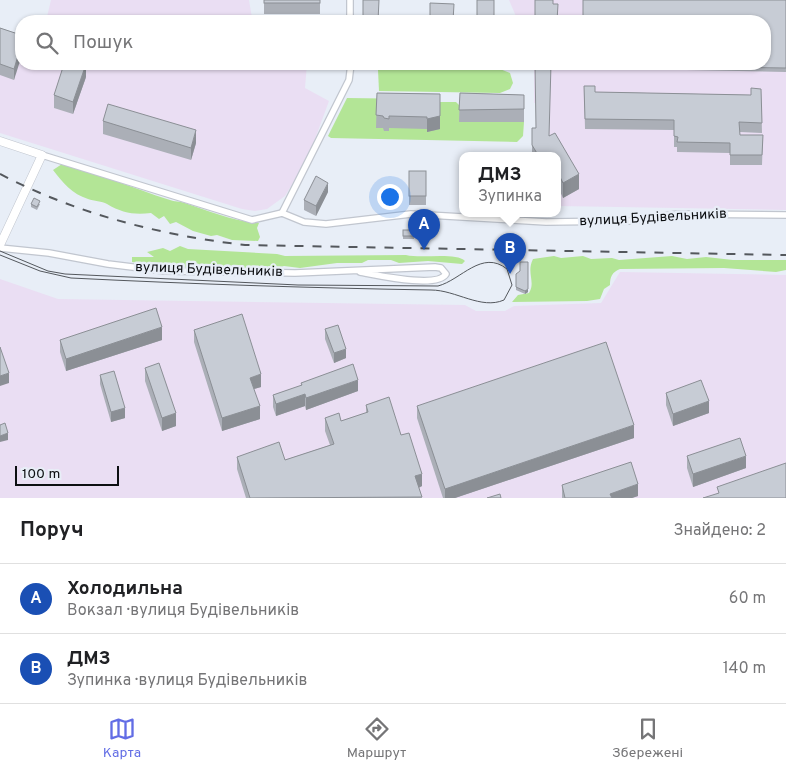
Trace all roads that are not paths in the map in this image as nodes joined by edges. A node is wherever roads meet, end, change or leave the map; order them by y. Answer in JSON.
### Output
{"nodes":[{"id":1,"x":350,"y":0,"type":"edge"},
{"id":2,"x":350,"y":15,"type":"edge"},
{"id":3,"x":350,"y":70,"type":"edge"},
{"id":4,"x":0,"y":141,"type":"edge"},
{"id":5,"x":42,"y":155,"type":"junction"},
{"id":6,"x":282,"y":213,"type":"junction"},
{"id":7,"x":786,"y":215,"type":"edge"},
{"id":8,"x":459,"y":217,"type":"edge"},
{"id":9,"x":462,"y":217,"type":"edge"},
{"id":10,"x":0,"y":247,"type":"edge"},
{"id":11,"x":360,"y":272,"type":"junction"}],
"edges":[{"from":1,"to":2,"type":"street"},
{"from":3,"to":6,"type":"street"},
{"from":4,"to":5,"type":"street"},
{"from":5,"to":6,"type":"street"},
{"from":5,"to":10,"type":"street","name":"вулиця Будівельників"},
{"from":6,"to":8,"type":"street","name":"вулиця Будівельників"},
{"from":7,"to":9,"type":"street","name":"вулиця Будівельників"},
{"from":10,"to":11,"type":"street","name":"вулиця Будівельників"},
{"from":11,"to":11,"type":"street","name":"вулиця Будівельників"}]}
